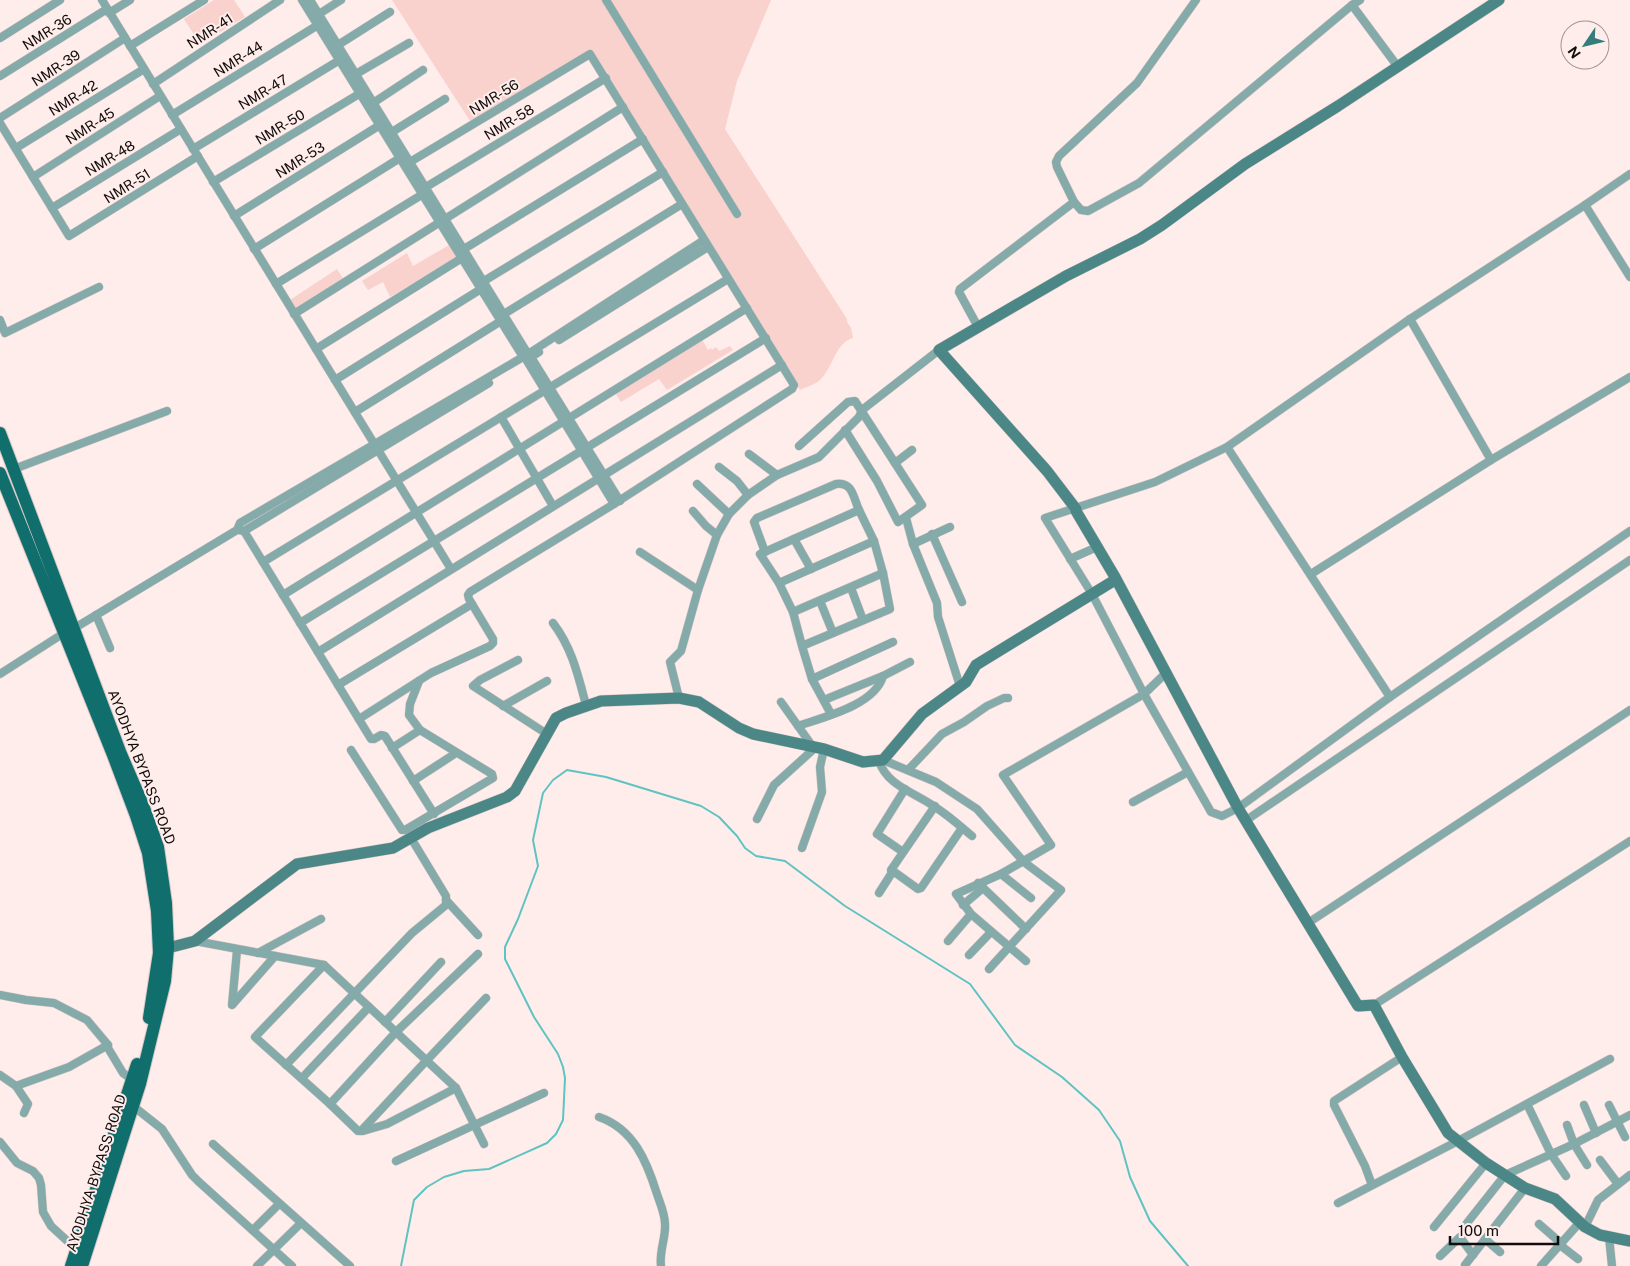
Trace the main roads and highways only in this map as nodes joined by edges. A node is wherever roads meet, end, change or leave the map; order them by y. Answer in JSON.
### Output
{"nodes":[{"id":1,"x":0,"y":433,"type":"edge"},
{"id":2,"x":3,"y":450,"type":"edge"},
{"id":3,"x":14,"y":469,"type":"junction"},
{"id":4,"x":0,"y":474,"type":"edge"},
{"id":5,"x":68,"y":631,"type":"junction"},
{"id":6,"x":136,"y":1082,"type":"junction"},
{"id":7,"x":71,"y":1266,"type":"edge"},
{"id":8,"x":82,"y":1266,"type":"edge"}],
"edges":[{"from":1,"to":2,"type":"main road","name":"AYODHYA BYPASS ROAD"},
{"from":2,"to":3,"type":"main road","name":"AYODHYA BYPASS ROAD"},
{"from":3,"to":4,"type":"main road"},
{"from":3,"to":5,"type":"main road","name":"AYODHYA BYPASS ROAD"},
{"from":4,"to":5,"type":"main road","name":"AYODHYA BYPASS ROAD"},
{"from":5,"to":6,"type":"main road","name":"AYODHYA BYPASS ROAD"},
{"from":6,"to":7,"type":"main road","name":"AYODHYA BYPASS ROAD"},
{"from":6,"to":8,"type":"main road","name":"AYODHYA BYPASS ROAD"}]}
